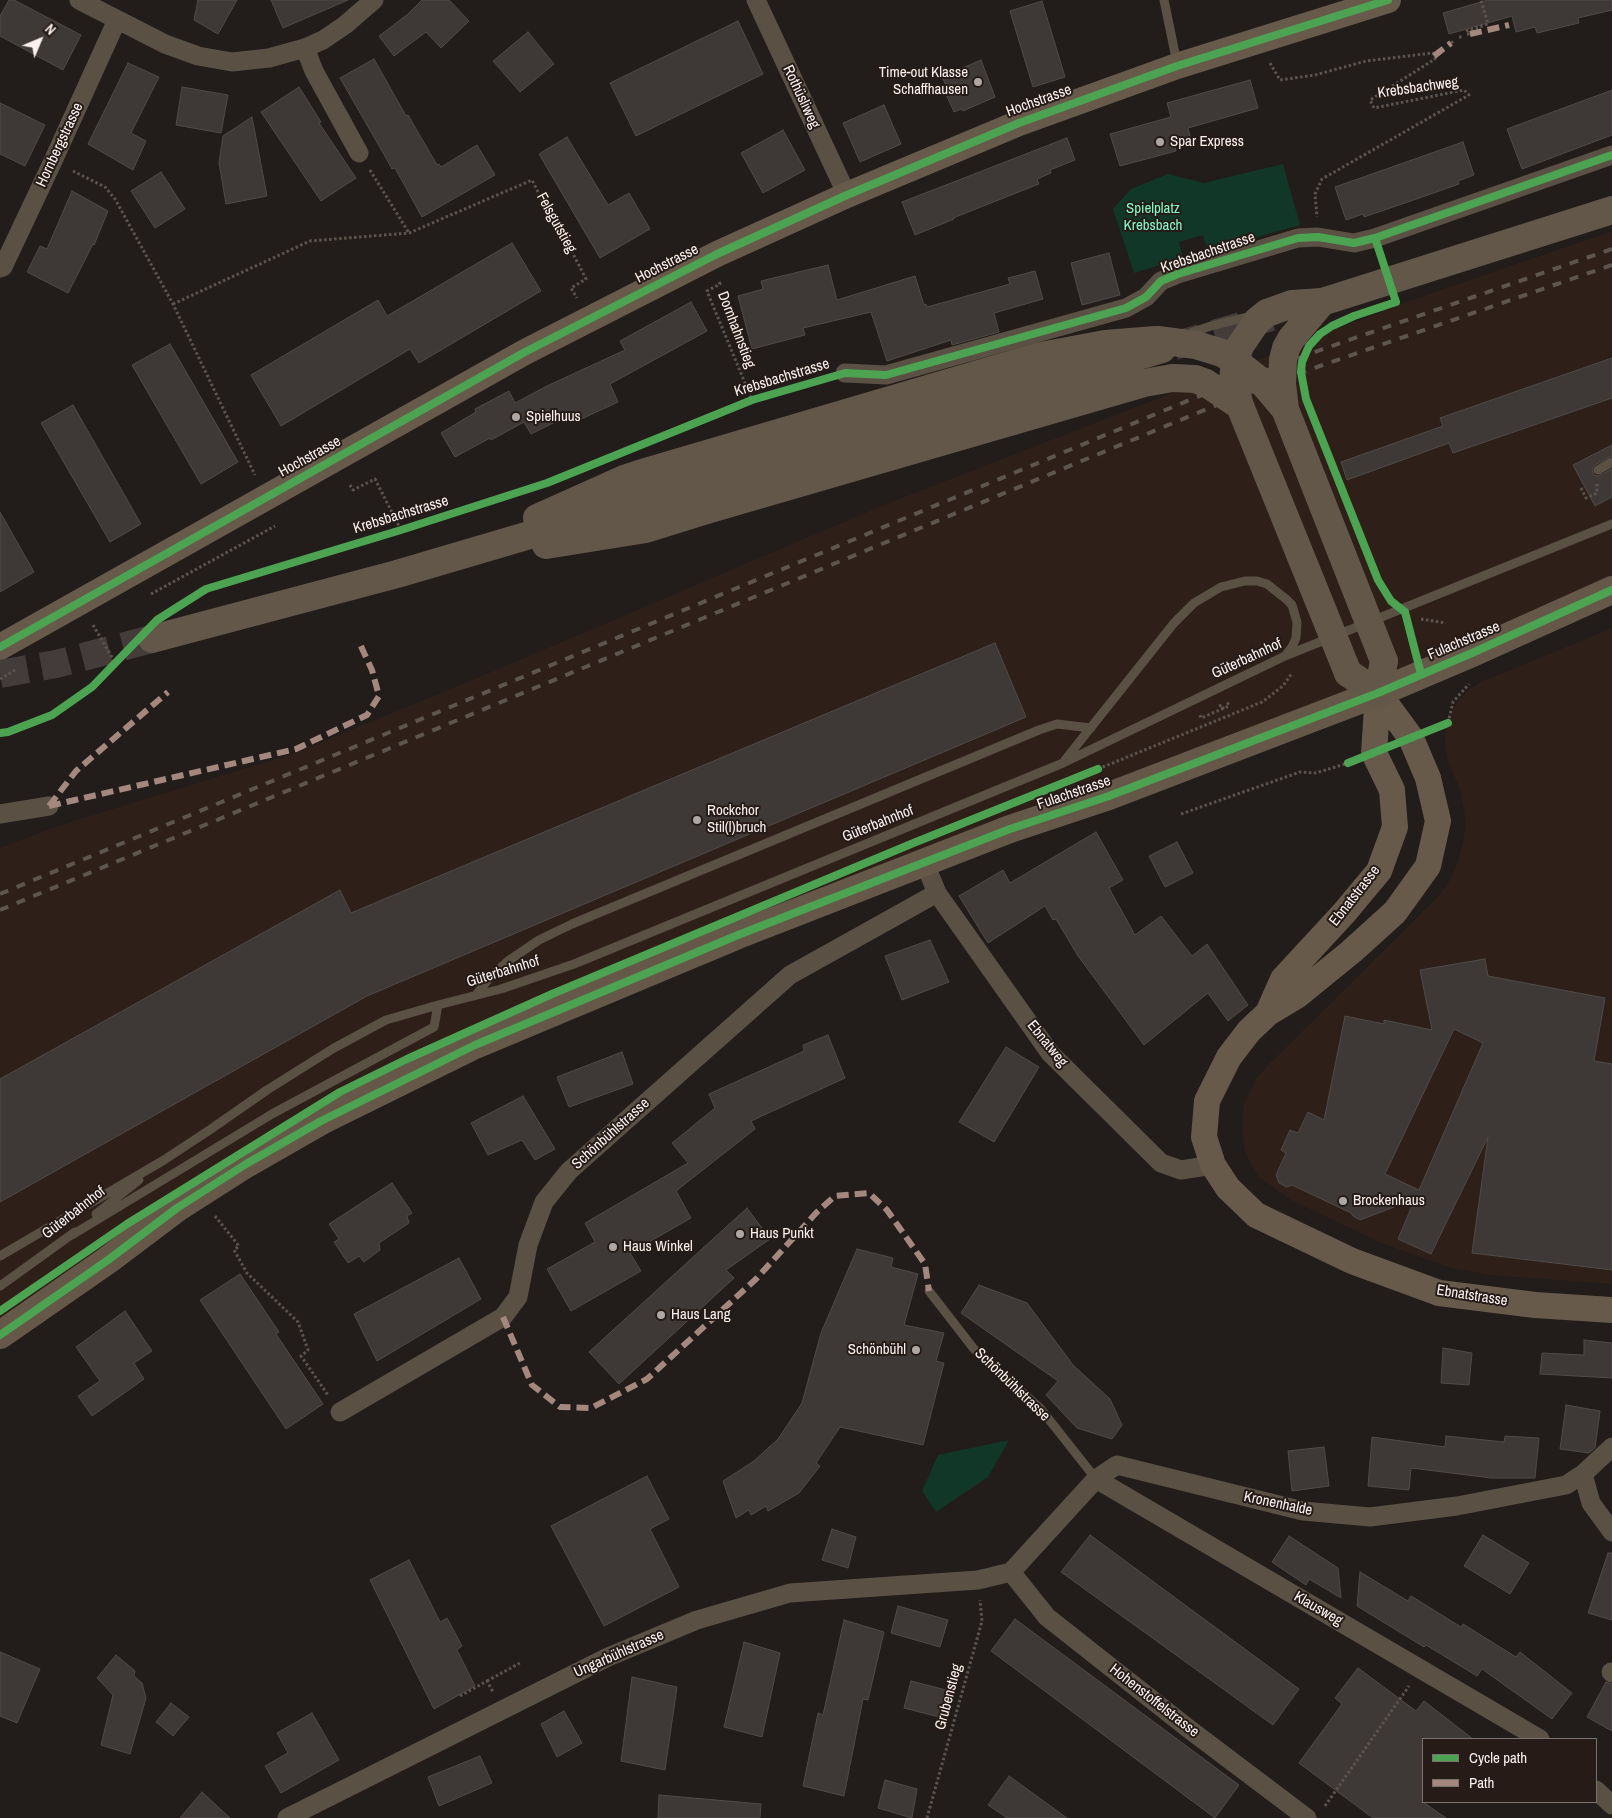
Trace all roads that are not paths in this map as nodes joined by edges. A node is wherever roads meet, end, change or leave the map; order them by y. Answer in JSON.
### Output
{"nodes":[{"id":1,"x":79,"y":0,"type":"edge"},
{"id":2,"x":374,"y":0,"type":"edge"},
{"id":3,"x":756,"y":0,"type":"edge"},
{"id":4,"x":1164,"y":0,"type":"edge"},
{"id":5,"x":1388,"y":0,"type":"edge"},
{"id":6,"x":117,"y":20,"type":"junction"},
{"id":7,"x":305,"y":48,"type":"junction"},
{"id":8,"x":1177,"y":66,"type":"junction"},
{"id":9,"x":359,"y":153,"type":"road end"},
{"id":10,"x":1612,"y":155,"type":"edge"},
{"id":11,"x":847,"y":195,"type":"junction"},
{"id":12,"x":1612,"y":210,"type":"edge"},
{"id":13,"x":0,"y":268,"type":"edge"},
{"id":14,"x":1322,"y":302,"type":"junction"},
{"id":15,"x":1267,"y":313,"type":"junction"},
{"id":16,"x":1171,"y":346,"type":"junction"},
{"id":17,"x":1235,"y":360,"type":"junction"},
{"id":18,"x":846,"y":372,"type":"dead end"},
{"id":19,"x":1240,"y":406,"type":"junction"},
{"id":20,"x":1285,"y":409,"type":"junction"},
{"id":21,"x":1612,"y":462,"type":"edge"},
{"id":22,"x":1598,"y":470,"type":"dead end"},
{"id":23,"x":1612,"y":524,"type":"edge"},
{"id":24,"x":443,"y":560,"type":"junction"},
{"id":25,"x":1612,"y":590,"type":"edge"},
{"id":26,"x":152,"y":639,"type":"tunnel mouth"},
{"id":27,"x":0,"y":647,"type":"edge"},
{"id":28,"x":1285,"y":656,"type":"junction"},
{"id":29,"x":1378,"y":693,"type":"junction"},
{"id":30,"x":1091,"y":728,"type":"junction"},
{"id":31,"x":1063,"y":763,"type":"junction"},
{"id":32,"x":49,"y":806,"type":"dead end"},
{"id":33,"x":0,"y":814,"type":"edge"},
{"id":34,"x":925,"y":864,"type":"junction"},
{"id":35,"x":937,"y":893,"type":"junction"},
{"id":36,"x":476,"y":995,"type":"junction"},
{"id":37,"x":438,"y":1005,"type":"junction"},
{"id":38,"x":1268,"y":1013,"type":"junction"},
{"id":39,"x":164,"y":1160,"type":"junction"},
{"id":40,"x":1213,"y":1165,"type":"junction"},
{"id":41,"x":72,"y":1234,"type":"junction"},
{"id":42,"x":0,"y":1256,"type":"edge"},
{"id":43,"x":0,"y":1286,"type":"edge"},
{"id":44,"x":929,"y":1290,"type":"dead end"},
{"id":45,"x":1612,"y":1310,"type":"edge"},
{"id":46,"x":0,"y":1335,"type":"edge"},
{"id":47,"x":340,"y":1412,"type":"road end"},
{"id":48,"x":1612,"y":1447,"type":"edge"},
{"id":49,"x":1582,"y":1474,"type":"junction"},
{"id":50,"x":1096,"y":1479,"type":"junction"},
{"id":51,"x":1612,"y":1532,"type":"edge"},
{"id":52,"x":1012,"y":1572,"type":"junction"},
{"id":53,"x":1538,"y":1738,"type":"edge"},
{"id":54,"x":1597,"y":1791,"type":"edge"},
{"id":55,"x":1612,"y":1805,"type":"edge"},
{"id":56,"x":1314,"y":1814,"type":"edge"},
{"id":57,"x":287,"y":1818,"type":"edge"}],
"edges":[{"from":1,"to":6,"type":"street"},
{"from":2,"to":7,"type":"street"},
{"from":3,"to":11,"type":"street","name":"Rothüsliweg"},
{"from":4,"to":8,"type":"lane"},
{"from":5,"to":8,"type":"street","name":"Hochstrasse"},
{"from":6,"to":7,"type":"street"},
{"from":6,"to":13,"type":"street","name":"Hornbergstrasse"},
{"from":7,"to":9,"type":"street"},
{"from":8,"to":11,"type":"street","name":"Hochstrasse"},
{"from":10,"to":18,"type":"street","name":"Krebsbachstrasse"},
{"from":11,"to":27,"type":"street","name":"Hochstrasse"},
{"from":12,"to":14,"type":"highway"},
{"from":14,"to":15,"type":"highway","bridge":true},
{"from":14,"to":20,"type":"highway","bridge":true},
{"from":15,"to":16,"type":"lane","bridge":true},
{"from":15,"to":17,"type":"highway","bridge":true},
{"from":16,"to":17,"type":"highway","bridge":true},
{"from":16,"to":24,"type":"highway"},
{"from":16,"to":24,"type":"highway","bridge":true},
{"from":17,"to":19,"type":"highway","bridge":true},
{"from":17,"to":20,"type":"highway","bridge":true},
{"from":19,"to":24,"type":"highway","bridge":true},
{"from":19,"to":29,"type":"highway","bridge":true},
{"from":20,"to":29,"type":"highway","bridge":true},
{"from":21,"to":22,"type":"lane"},
{"from":23,"to":28,"type":"lane","name":"Güterbahnhof"},
{"from":24,"to":26,"type":"highway"},
{"from":25,"to":29,"type":"main road","name":"Fulachstrasse"},
{"from":28,"to":30,"type":"lane"},
{"from":28,"to":31,"type":"lane","name":"Güterbahnhof"},
{"from":29,"to":34,"type":"main road","name":"Fulachstrasse"},
{"from":29,"to":38,"type":"street","name":"Ebnatstrasse"},
{"from":29,"to":38,"type":"street","name":"Ebnatstrasse"},
{"from":30,"to":31,"type":"lane"},
{"from":30,"to":36,"type":"lane"},
{"from":31,"to":36,"type":"lane","name":"Güterbahnhof"},
{"from":32,"to":33,"type":"street"},
{"from":34,"to":35,"type":"street","name":"Ebnatweg"},
{"from":34,"to":46,"type":"main road","name":"Fulachstrasse"},
{"from":35,"to":40,"type":"street","name":"Ebnatweg"},
{"from":35,"to":47,"type":"street","name":"Schönbühlstrasse"},
{"from":36,"to":37,"type":"lane","name":"Güterbahnhof"},
{"from":37,"to":39,"type":"lane","name":"Güterbahnhof"},
{"from":37,"to":41,"type":"lane"},
{"from":38,"to":40,"type":"street","name":"Ebnatstrasse"},
{"from":39,"to":41,"type":"lane","name":"Güterbahnhof"},
{"from":39,"to":42,"type":"lane","name":"Güterbahnhof"},
{"from":40,"to":45,"type":"street","name":"Ebnatstrasse"},
{"from":41,"to":43,"type":"lane","name":"Güterbahnhof"},
{"from":44,"to":50,"type":"lane","name":"Schönbühlstrasse"},
{"from":48,"to":49,"type":"street","name":"Kronenhalde"},
{"from":49,"to":50,"type":"street","name":"Kronenhalde"},
{"from":49,"to":51,"type":"street"},
{"from":50,"to":52,"type":"street","name":"Kronenhalde"},
{"from":50,"to":53,"type":"street","name":"Klausweg"},
{"from":52,"to":56,"type":"street","name":"Hohenstoffelstrasse"},
{"from":52,"to":57,"type":"street","name":"Ungarbühlstrasse"},
{"from":54,"to":55,"type":"street"}]}
